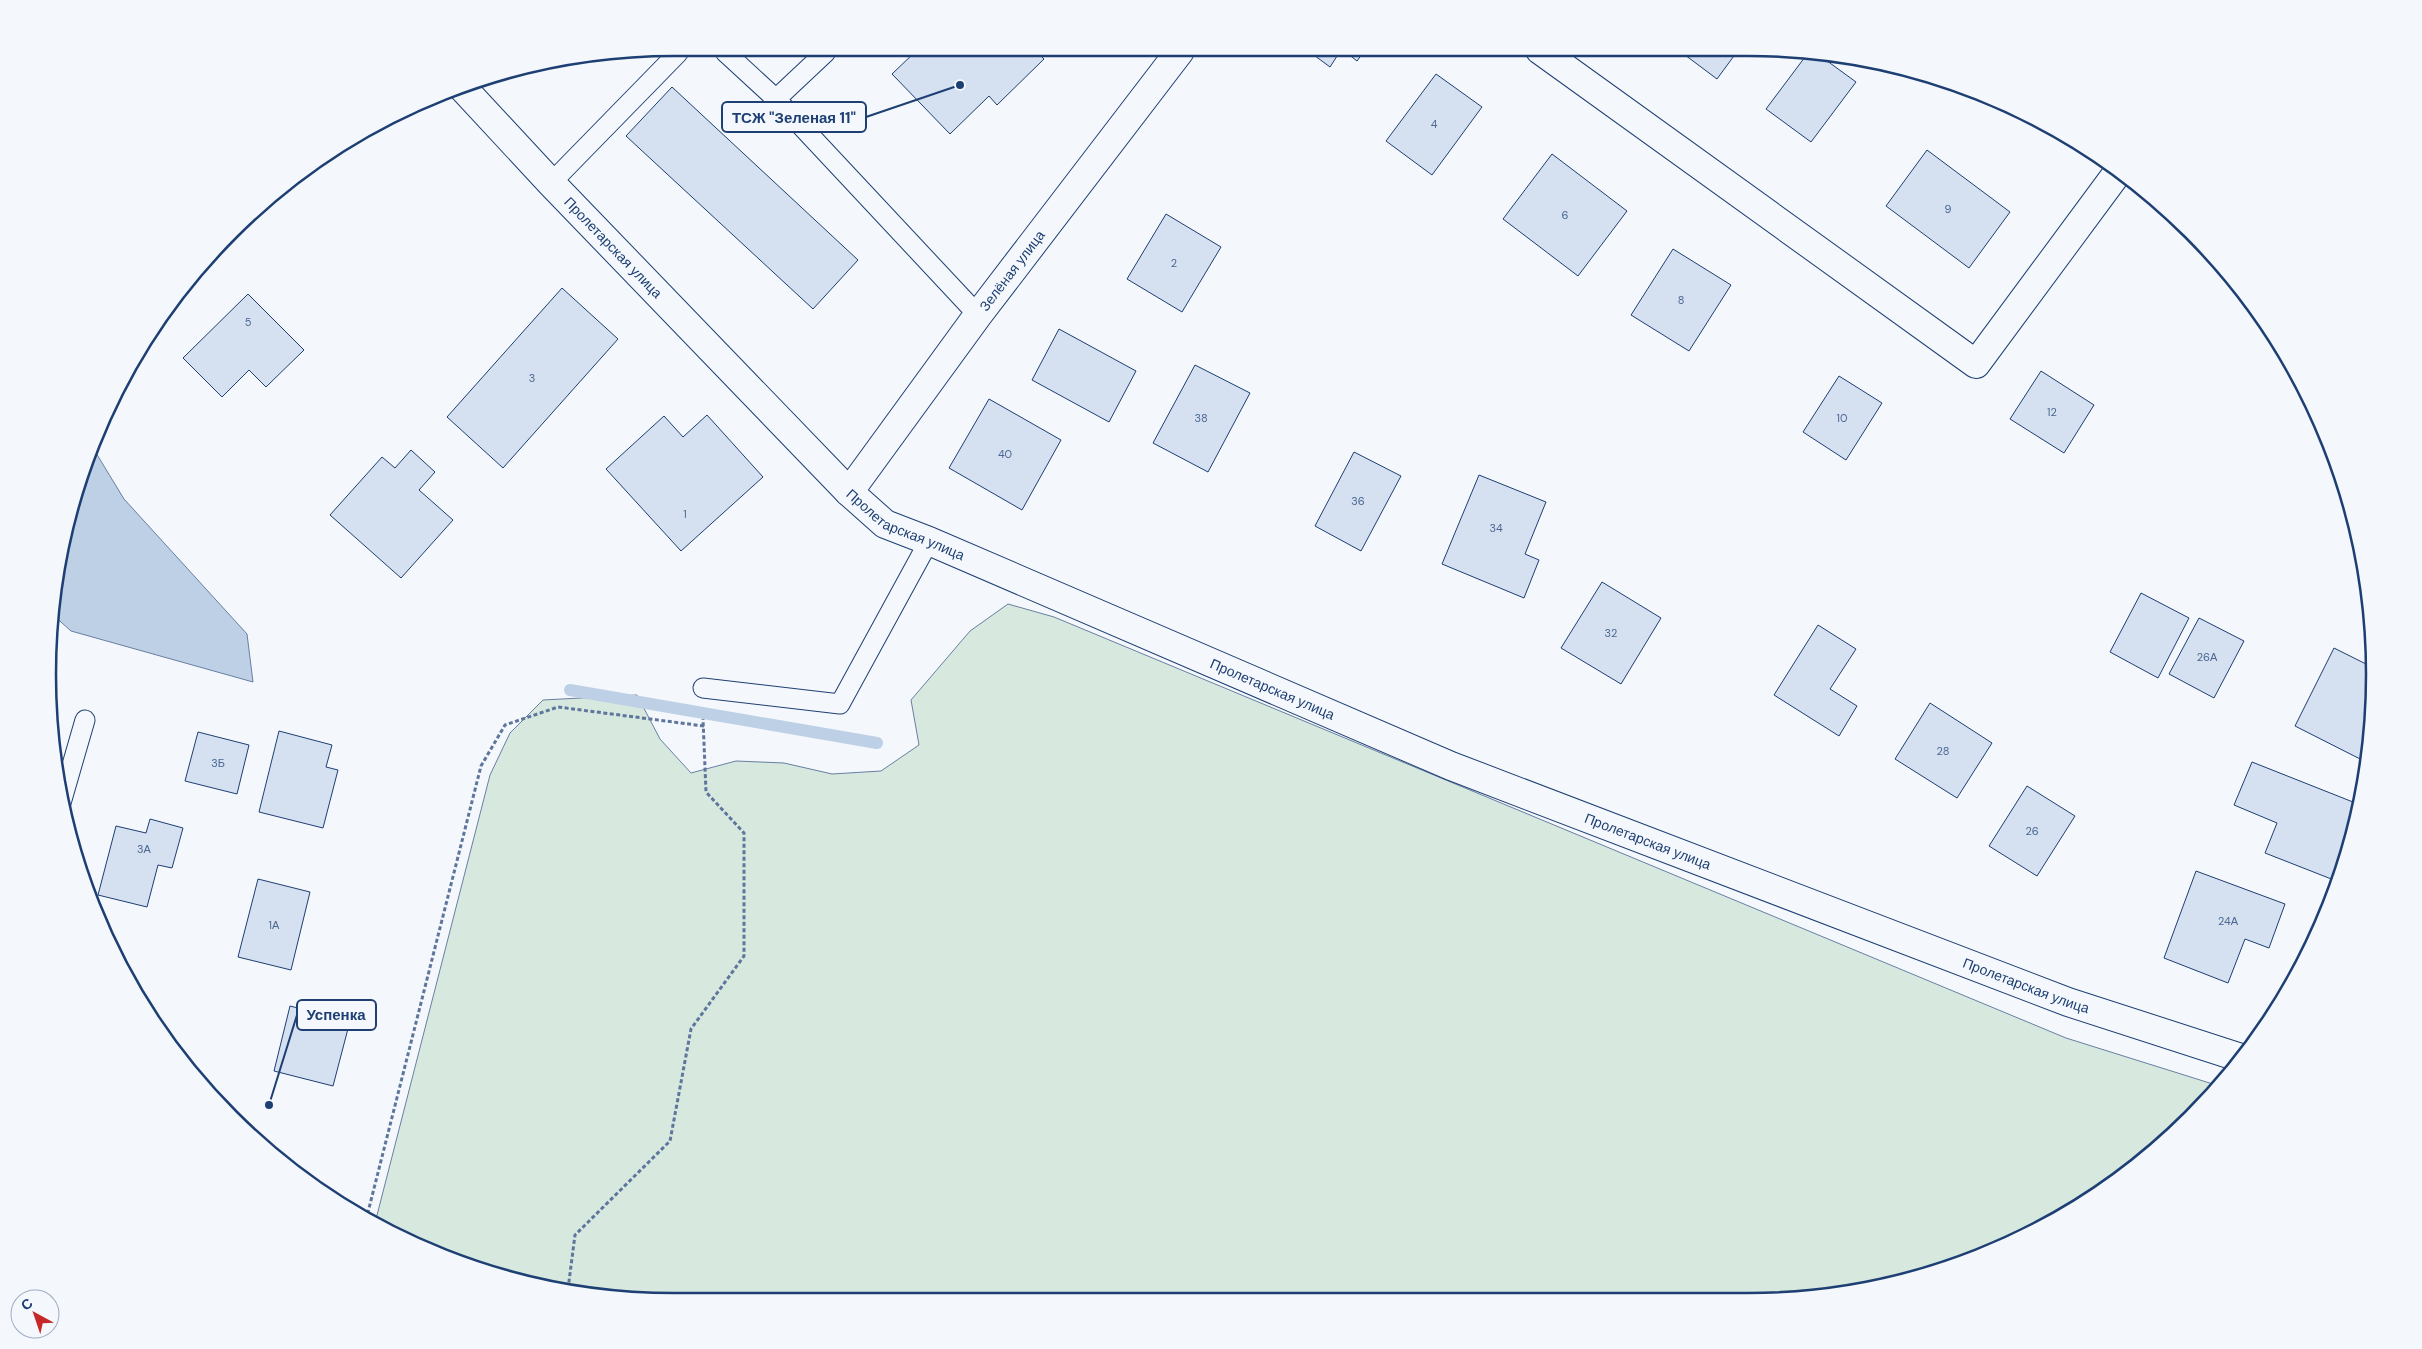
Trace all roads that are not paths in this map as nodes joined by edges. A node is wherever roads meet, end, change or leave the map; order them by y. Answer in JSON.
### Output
{"nodes":[{"id":1,"x":675,"y":56,"type":"edge"},
{"id":2,"x":729,"y":56,"type":"edge"},
{"id":3,"x":822,"y":56,"type":"edge"},
{"id":4,"x":1176,"y":56,"type":"edge"},
{"id":5,"x":1548,"y":56,"type":"edge"},
{"id":6,"x":466,"y":93,"type":"edge"},
{"id":7,"x":776,"y":100,"type":"junction"},
{"id":8,"x":2114,"y":177,"type":"edge"},
{"id":9,"x":551,"y":183,"type":"junction"},
{"id":10,"x":978,"y":315,"type":"junction"},
{"id":11,"x":849,"y":492,"type":"junction"},
{"id":12,"x":929,"y":541,"type":"junction"},
{"id":13,"x":702,"y":688,"type":"dead end"},
{"id":14,"x":85,"y":720,"type":"dead end"},
{"id":15,"x":67,"y":786,"type":"edge"},
{"id":16,"x":2234,"y":1056,"type":"edge"}],
"edges":[{"from":1,"to":9,"type":"lane"},
{"from":2,"to":7,"type":"lane"},
{"from":3,"to":7,"type":"lane"},
{"from":4,"to":10,"type":"street","name":"Зелёная улица"},
{"from":5,"to":8,"type":"street"},
{"from":6,"to":9,"type":"street","name":"Пролетарская улица"},
{"from":7,"to":10,"type":"lane"},
{"from":9,"to":11,"type":"street","name":"Пролетарская улица"},
{"from":10,"to":11,"type":"street","name":"Зелёная улица"},
{"from":11,"to":12,"type":"street","name":"Пролетарская улица"},
{"from":12,"to":13,"type":"lane"},
{"from":12,"to":16,"type":"street","name":"Пролетарская улица"},
{"from":14,"to":15,"type":"lane"}]}
